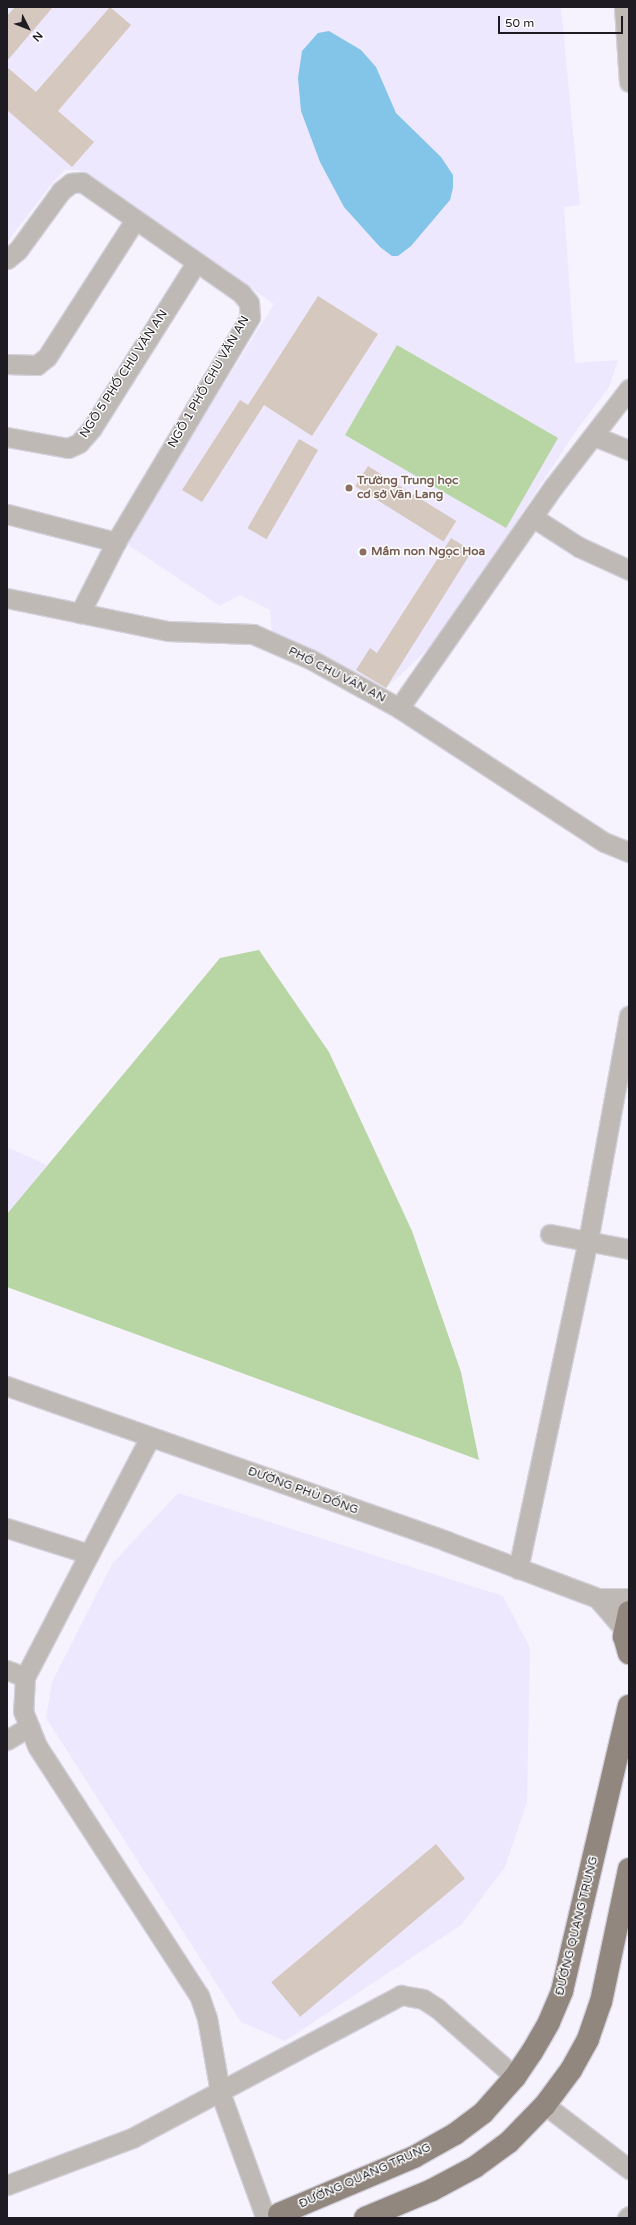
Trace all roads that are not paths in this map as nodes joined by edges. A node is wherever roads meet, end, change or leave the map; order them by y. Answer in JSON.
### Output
{"nodes":[{"id":1,"x":624,"y":7,"type":"edge"},
{"id":2,"x":629,"y":82,"type":"edge"},
{"id":3,"x":135,"y":220,"type":"junction"},
{"id":4,"x":7,"y":259,"type":"edge"},
{"id":5,"x":196,"y":262,"type":"junction"},
{"id":6,"x":7,"y":364,"type":"edge"},
{"id":7,"x":629,"y":389,"type":"edge"},
{"id":8,"x":594,"y":436,"type":"junction"},
{"id":9,"x":7,"y":437,"type":"edge"},
{"id":10,"x":629,"y":450,"type":"edge"},
{"id":11,"x":7,"y":514,"type":"edge"},
{"id":12,"x":534,"y":518,"type":"junction"},
{"id":13,"x":116,"y":542,"type":"junction"},
{"id":14,"x":629,"y":570,"type":"edge"},
{"id":15,"x":7,"y":598,"type":"edge"},
{"id":16,"x":80,"y":613,"type":"junction"},
{"id":17,"x":399,"y":708,"type":"junction"},
{"id":18,"x":629,"y":852,"type":"edge"},
{"id":19,"x":629,"y":1016,"type":"edge"},
{"id":20,"x":550,"y":1234,"type":"dead end"},
{"id":21,"x":588,"y":1241,"type":"junction"},
{"id":22,"x":629,"y":1249,"type":"edge"},
{"id":23,"x":7,"y":1386,"type":"edge"},
{"id":24,"x":150,"y":1437,"type":"junction"},
{"id":25,"x":7,"y":1528,"type":"edge"},
{"id":26,"x":89,"y":1554,"type":"junction"},
{"id":27,"x":518,"y":1569,"type":"junction"},
{"id":28,"x":629,"y":1598,"type":"edge"},
{"id":29,"x":598,"y":1599,"type":"junction"},
{"id":30,"x":626,"y":1621,"type":"edge"},
{"id":31,"x":629,"y":1653,"type":"edge"},
{"id":32,"x":7,"y":1670,"type":"edge"},
{"id":33,"x":25,"y":1677,"type":"junction"},
{"id":34,"x":629,"y":1706,"type":"edge"},
{"id":35,"x":29,"y":1727,"type":"junction"},
{"id":36,"x":7,"y":1740,"type":"edge"},
{"id":37,"x":629,"y":1869,"type":"edge"},
{"id":38,"x":515,"y":2077,"type":"junction"},
{"id":39,"x":220,"y":2092,"type":"junction"},
{"id":40,"x":545,"y":2105,"type":"junction"},
{"id":41,"x":629,"y":2169,"type":"edge"},
{"id":42,"x":7,"y":2185,"type":"edge"},
{"id":43,"x":273,"y":2217,"type":"edge"},
{"id":44,"x":365,"y":2218,"type":"edge"}],
"edges":[{"from":1,"to":2,"type":"street"},
{"from":3,"to":4,"type":"street","name":"NGÕ 1 PHỐ CHU VĂN AN"},
{"from":3,"to":5,"type":"street","name":"NGÕ 1 PHỐ CHU VĂN AN"},
{"from":3,"to":6,"type":"street"},
{"from":5,"to":9,"type":"street","name":"NGÕ 5 PHỐ CHU VĂN AN"},
{"from":5,"to":13,"type":"street","name":"NGÕ 1 PHỐ CHU VĂN AN"},
{"from":7,"to":8,"type":"street"},
{"from":8,"to":10,"type":"street"},
{"from":8,"to":12,"type":"street"},
{"from":11,"to":13,"type":"street"},
{"from":12,"to":14,"type":"street"},
{"from":12,"to":17,"type":"street"},
{"from":13,"to":16,"type":"street","name":"NGÕ 1 PHỐ CHU VĂN AN"},
{"from":15,"to":16,"type":"street","name":"PHỐ CHU VĂN AN"},
{"from":16,"to":17,"type":"street","name":"PHỐ CHU VĂN AN"},
{"from":17,"to":18,"type":"street","name":"PHỐ CHU VĂN AN"},
{"from":19,"to":21,"type":"street"},
{"from":20,"to":21,"type":"street"},
{"from":21,"to":22,"type":"street"},
{"from":21,"to":27,"type":"street"},
{"from":23,"to":24,"type":"street","name":"ĐƯỜNG PHÙ ĐỔNG"},
{"from":24,"to":26,"type":"street"},
{"from":24,"to":27,"type":"street","name":"ĐƯỜNG PHÙ ĐỔNG"},
{"from":25,"to":26,"type":"street"},
{"from":26,"to":33,"type":"street"},
{"from":27,"to":29,"type":"street","name":"ĐƯỜNG PHÙ ĐỔNG"},
{"from":28,"to":29,"type":"street","name":"ĐƯỜNG PHÙ ĐỔNG"},
{"from":29,"to":30,"type":"street","name":"ĐƯỜNG PHÙ ĐỔNG"},
{"from":30,"to":31,"type":"main road"},
{"from":32,"to":33,"type":"street"},
{"from":33,"to":35,"type":"street"},
{"from":34,"to":38,"type":"main road","name":"ĐƯỜNG QUANG TRUNG"},
{"from":35,"to":36,"type":"street"},
{"from":35,"to":39,"type":"street"},
{"from":37,"to":40,"type":"main road"},
{"from":38,"to":39,"type":"street"},
{"from":38,"to":43,"type":"main road","name":"ĐƯỜNG QUANG TRUNG"},
{"from":39,"to":42,"type":"street"},
{"from":39,"to":43,"type":"street"},
{"from":40,"to":41,"type":"street"},
{"from":40,"to":44,"type":"main road"}]}
